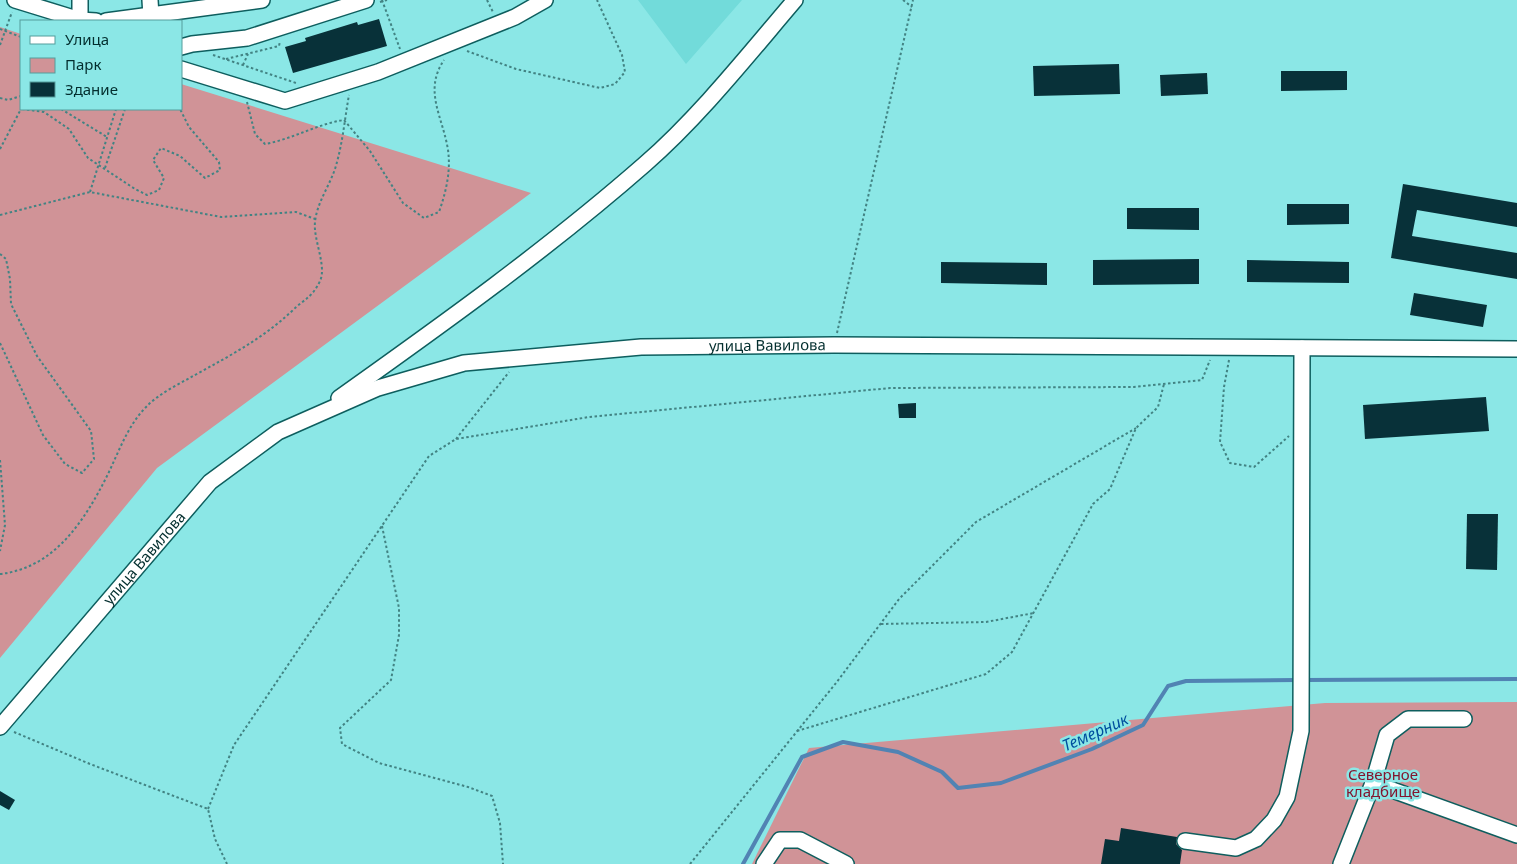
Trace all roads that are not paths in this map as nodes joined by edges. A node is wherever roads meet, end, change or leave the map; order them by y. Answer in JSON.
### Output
{"nodes":[{"id":1,"x":16,"y":0,"type":"edge"},
{"id":2,"x":80,"y":0,"type":"edge"},
{"id":3,"x":150,"y":0,"type":"edge"},
{"id":4,"x":262,"y":0,"type":"edge"},
{"id":5,"x":366,"y":0,"type":"edge"},
{"id":6,"x":545,"y":0,"type":"edge"},
{"id":7,"x":795,"y":0,"type":"edge"},
{"id":8,"x":151,"y":16,"type":"junction"},
{"id":9,"x":81,"y":20,"type":"edge"},
{"id":10,"x":115,"y":20,"type":"edge"},
{"id":11,"x":182,"y":48,"type":"edge"},
{"id":12,"x":182,"y":69,"type":"edge"},
{"id":13,"x":1302,"y":348,"type":"junction"},
{"id":14,"x":1517,"y":350,"type":"edge"},
{"id":15,"x":313,"y":417,"type":"junction"},
{"id":16,"x":1464,"y":719,"type":"dead end"},
{"id":17,"x":0,"y":726,"type":"edge"},
{"id":18,"x":1373,"y":783,"type":"junction"},
{"id":19,"x":1517,"y":835,"type":"edge"},
{"id":20,"x":1185,"y":841,"type":"dead end"},
{"id":21,"x":764,"y":864,"type":"edge"},
{"id":22,"x":846,"y":864,"type":"edge"},
{"id":23,"x":1341,"y":864,"type":"edge"}],
"edges":[{"from":1,"to":9,"type":"street"},
{"from":2,"to":9,"type":"street"},
{"from":3,"to":8,"type":"street"},
{"from":4,"to":8,"type":"street"},
{"from":5,"to":11,"type":"street"},
{"from":6,"to":12,"type":"street"},
{"from":7,"to":15,"type":"street","name":"улица Вавилова"},
{"from":8,"to":10,"type":"street"},
{"from":13,"to":14,"type":"street","name":"улица Вавилова"},
{"from":13,"to":15,"type":"street","name":"улица Вавилова"},
{"from":13,"to":20,"type":"street"},
{"from":15,"to":17,"type":"street","name":"улица Вавилова"},
{"from":16,"to":18,"type":"street"},
{"from":18,"to":19,"type":"street"},
{"from":18,"to":23,"type":"street"},
{"from":21,"to":22,"type":"street"}]}
